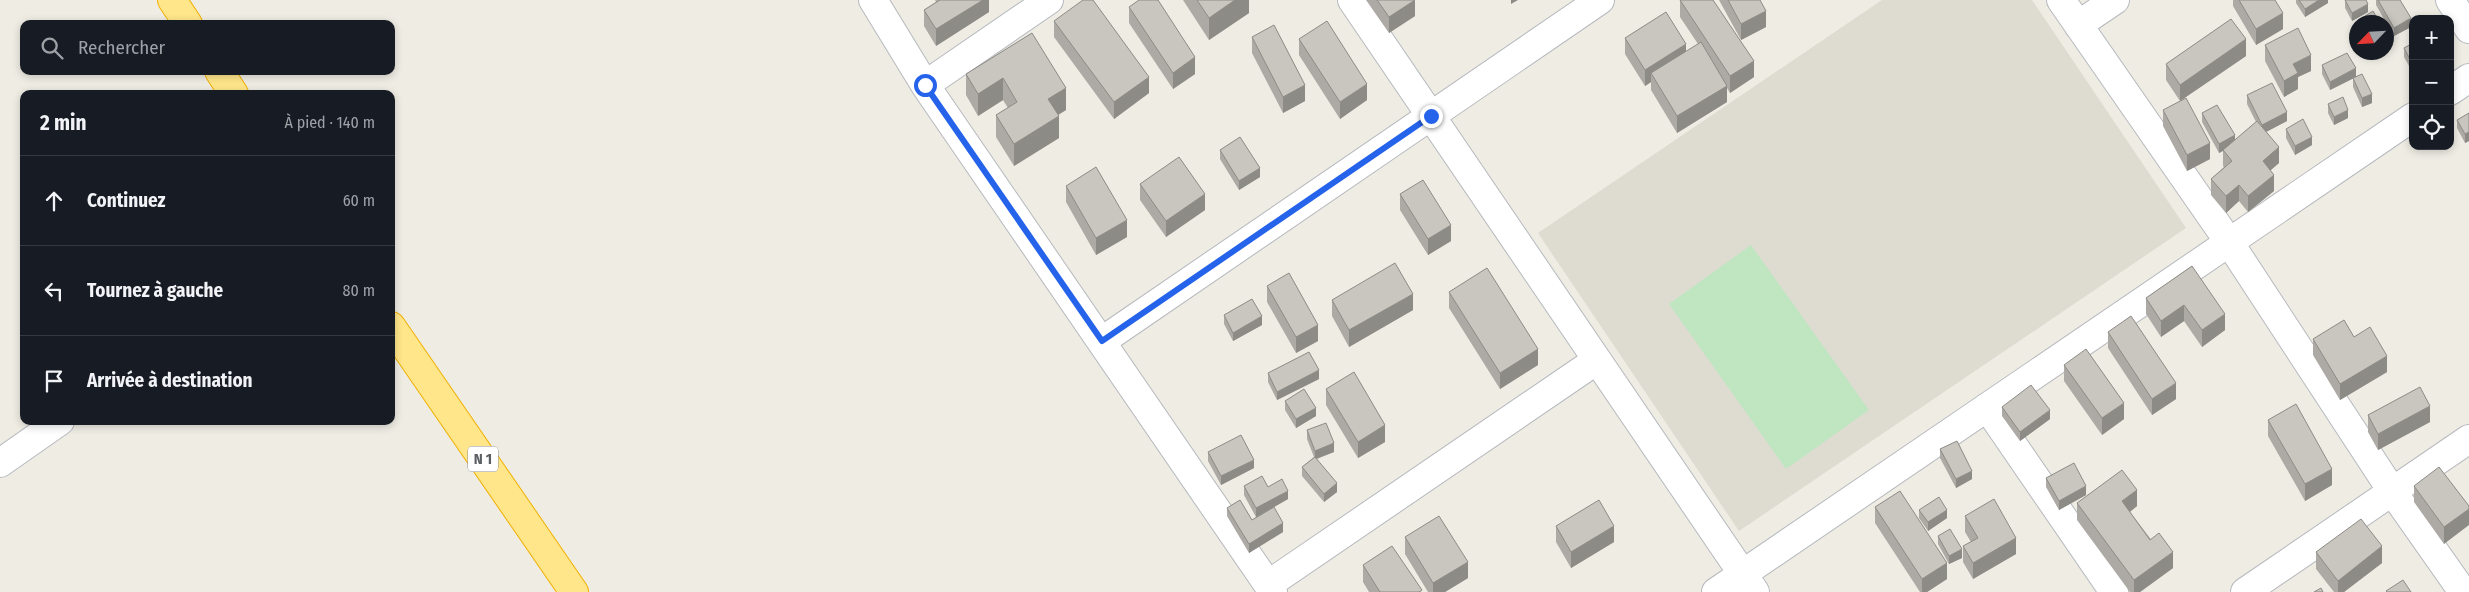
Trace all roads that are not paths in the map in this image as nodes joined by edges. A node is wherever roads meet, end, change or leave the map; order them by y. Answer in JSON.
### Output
{"nodes":[{"id":1,"x":172,"y":0,"type":"edge"},
{"id":2,"x":873,"y":0,"type":"edge"},
{"id":3,"x":1049,"y":0,"type":"edge"},
{"id":4,"x":1352,"y":0,"type":"edge"},
{"id":5,"x":1600,"y":0,"type":"edge"},
{"id":6,"x":2061,"y":0,"type":"edge"},
{"id":7,"x":2115,"y":0,"type":"edge"},
{"id":8,"x":2450,"y":0,"type":"edge"},
{"id":9,"x":185,"y":20,"type":"edge"},
{"id":10,"x":2078,"y":25,"type":"junction"},
{"id":11,"x":2469,"y":28,"type":"edge"},
{"id":12,"x":222,"y":75,"type":"edge"},
{"id":13,"x":2469,"y":78,"type":"edge"},
{"id":14,"x":925,"y":85,"type":"junction"},
{"id":15,"x":2454,"y":88,"type":"edge"},
{"id":16,"x":231,"y":90,"type":"edge"},
{"id":17,"x":1431,"y":116,"type":"junction"},
{"id":18,"x":2409,"y":120,"type":"edge"},
{"id":19,"x":2229,"y":242,"type":"junction"},
{"id":20,"x":395,"y":332,"type":"edge"},
{"id":21,"x":1102,"y":341,"type":"junction"},
{"id":22,"x":1597,"y":360,"type":"junction"},
{"id":23,"x":1987,"y":407,"type":"junction"},
{"id":24,"x":54,"y":425,"type":"edge"},
{"id":25,"x":2469,"y":439,"type":"edge"},
{"id":26,"x":0,"y":463,"type":"edge"},
{"id":27,"x":2392,"y":491,"type":"junction"},
{"id":28,"x":1749,"y":583,"type":"edge"},
{"id":29,"x":1271,"y":588,"type":"edge"},
{"id":30,"x":574,"y":592,"type":"edge"},
{"id":31,"x":1716,"y":592,"type":"edge"},
{"id":32,"x":2114,"y":592,"type":"edge"},
{"id":33,"x":2245,"y":592,"type":"edge"},
{"id":34,"x":2463,"y":592,"type":"edge"}],
"edges":[{"from":1,"to":9,"type":"highway"},
{"from":2,"to":14,"type":"street"},
{"from":3,"to":14,"type":"street"},
{"from":4,"to":17,"type":"street"},
{"from":5,"to":17,"type":"street"},
{"from":6,"to":10,"type":"street"},
{"from":7,"to":10,"type":"street"},
{"from":8,"to":11,"type":"street"},
{"from":10,"to":19,"type":"street"},
{"from":12,"to":16,"type":"highway"},
{"from":13,"to":15,"type":"street"},
{"from":14,"to":21,"type":"street"},
{"from":17,"to":21,"type":"street"},
{"from":17,"to":22,"type":"street"},
{"from":18,"to":19,"type":"street"},
{"from":19,"to":23,"type":"street"},
{"from":19,"to":27,"type":"street"},
{"from":20,"to":30,"type":"highway","number":"N 1"},
{"from":21,"to":29,"type":"street"},
{"from":22,"to":28,"type":"street"},
{"from":22,"to":29,"type":"street"},
{"from":23,"to":28,"type":"street"},
{"from":23,"to":32,"type":"street"},
{"from":24,"to":26,"type":"street"},
{"from":25,"to":27,"type":"street"},
{"from":27,"to":33,"type":"street"},
{"from":27,"to":34,"type":"street"},
{"from":28,"to":31,"type":"street"}]}
